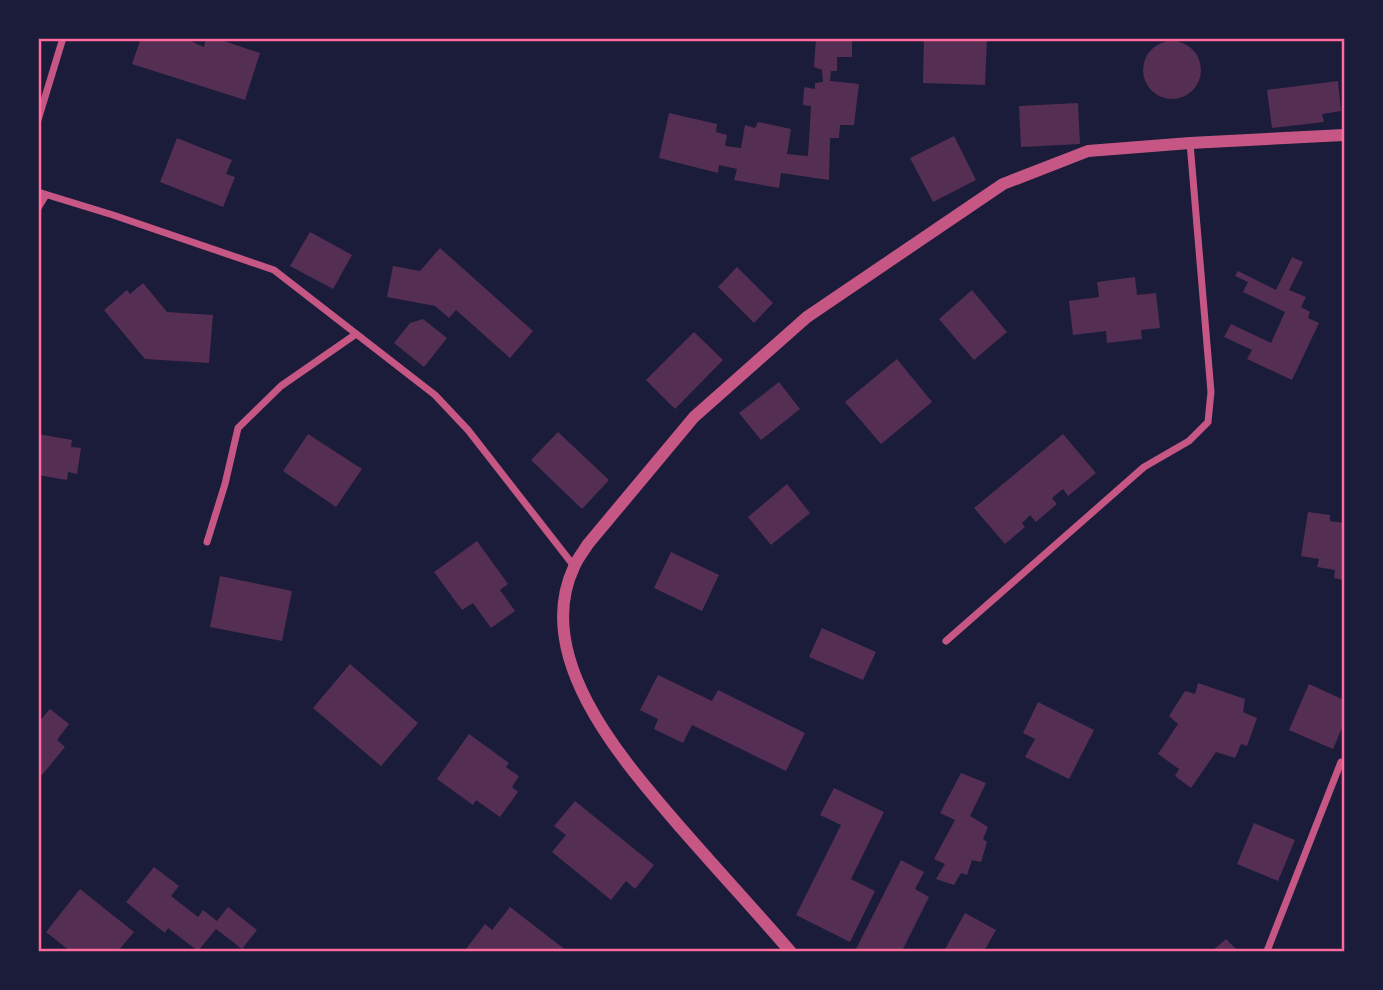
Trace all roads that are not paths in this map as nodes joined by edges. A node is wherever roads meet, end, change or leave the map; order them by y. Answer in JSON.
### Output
{"nodes":[{"id":1,"x":63,"y":38,"type":"edge"},
{"id":2,"x":38,"y":120,"type":"edge"},
{"id":3,"x":1345,"y":135,"type":"edge"},
{"id":4,"x":1190,"y":142,"type":"junction"},
{"id":5,"x":42,"y":193,"type":"edge"},
{"id":6,"x":38,"y":208,"type":"edge"},
{"id":7,"x":356,"y":334,"type":"junction"},
{"id":8,"x":207,"y":542,"type":"dead end"},
{"id":9,"x":574,"y":566,"type":"junction"},
{"id":10,"x":946,"y":641,"type":"dead end"},
{"id":11,"x":1341,"y":762,"type":"dead end"},
{"id":12,"x":790,"y":951,"type":"edge"},
{"id":13,"x":1267,"y":951,"type":"edge"}],
"edges":[{"from":1,"to":2,"type":"street"},
{"from":3,"to":4,"type":"street"},
{"from":4,"to":9,"type":"street"},
{"from":4,"to":10,"type":"street"},
{"from":5,"to":6,"type":"street"},
{"from":5,"to":7,"type":"street"},
{"from":7,"to":8,"type":"street"},
{"from":7,"to":9,"type":"street"},
{"from":9,"to":12,"type":"street"},
{"from":11,"to":13,"type":"street"}]}
